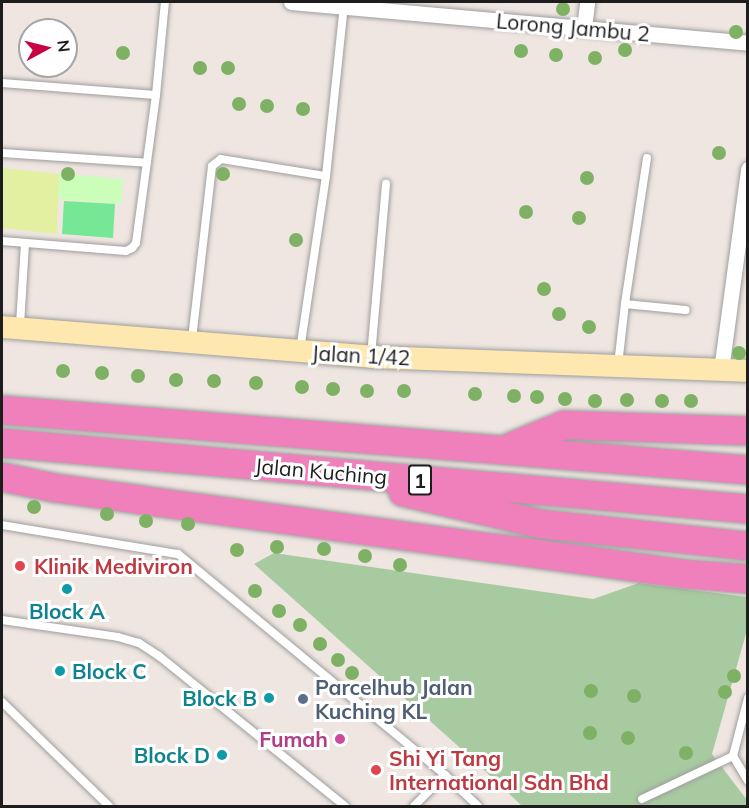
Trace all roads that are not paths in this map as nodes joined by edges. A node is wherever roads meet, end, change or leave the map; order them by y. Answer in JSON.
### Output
{"nodes":[{"id":1,"x":165,"y":2,"type":"edge"},
{"id":2,"x":291,"y":2,"type":"edge"},
{"id":3,"x":587,"y":2,"type":"edge"},
{"id":4,"x":344,"y":6,"type":"junction"},
{"id":5,"x":410,"y":7,"type":"edge"},
{"id":6,"x":584,"y":28,"type":"junction"},
{"id":7,"x":747,"y":43,"type":"edge"},
{"id":8,"x":2,"y":83,"type":"edge"},
{"id":9,"x":156,"y":95,"type":"junction"},
{"id":10,"x":2,"y":153,"type":"edge"},
{"id":11,"x":647,"y":158,"type":"dead end"},
{"id":12,"x":147,"y":163,"type":"junction"},
{"id":13,"x":747,"y":169,"type":"edge"},
{"id":14,"x":326,"y":176,"type":"junction"},
{"id":15,"x":386,"y":184,"type":"dead end"},
{"id":16,"x":2,"y":241,"type":"edge"},
{"id":17,"x":25,"y":243,"type":"junction"},
{"id":18,"x":626,"y":304,"type":"junction"},
{"id":19,"x":686,"y":310,"type":"dead end"},
{"id":20,"x":11,"y":328,"type":"edge"},
{"id":21,"x":192,"y":344,"type":"junction"},
{"id":22,"x":300,"y":352,"type":"junction"},
{"id":23,"x":371,"y":357,"type":"junction"},
{"id":24,"x":618,"y":366,"type":"junction"},
{"id":25,"x":721,"y":370,"type":"junction"},
{"id":26,"x":747,"y":371,"type":"edge"},
{"id":27,"x":2,"y":410,"type":"edge"},
{"id":28,"x":747,"y":431,"type":"edge"},
{"id":29,"x":2,"y":443,"type":"edge"},
{"id":30,"x":507,"y":449,"type":"junction"},
{"id":31,"x":746,"y":470,"type":"edge"},
{"id":32,"x":370,"y":476,"type":"junction"},
{"id":33,"x":2,"y":477,"type":"edge"},
{"id":34,"x":745,"y":508,"type":"edge"},
{"id":35,"x":2,"y":525,"type":"edge"},
{"id":36,"x":747,"y":546,"type":"edge"},
{"id":37,"x":747,"y":579,"type":"edge"},
{"id":38,"x":2,"y":620,"type":"edge"},
{"id":39,"x":747,"y":698,"type":"edge"},
{"id":40,"x":2,"y":702,"type":"edge"},
{"id":41,"x":733,"y":756,"type":"junction"},
{"id":42,"x":445,"y":775,"type":"junction"},
{"id":43,"x":747,"y":781,"type":"edge"},
{"id":44,"x":642,"y":799,"type":"dead end"},
{"id":45,"x":109,"y":807,"type":"edge"},
{"id":46,"x":345,"y":807,"type":"edge"},
{"id":47,"x":414,"y":807,"type":"edge"},
{"id":48,"x":478,"y":807,"type":"edge"}],
"edges":[{"from":1,"to":9,"type":"lane"},
{"from":2,"to":4,"type":"street","name":"Lorong Jambu 2"},
{"from":3,"to":6,"type":"street"},
{"from":4,"to":5,"type":"street","name":"Lorong Jambu 2"},
{"from":4,"to":14,"type":"lane"},
{"from":5,"to":6,"type":"street","name":"Lorong Jambu 2"},
{"from":6,"to":7,"type":"street","name":"Lorong Jambu 2"},
{"from":8,"to":9,"type":"lane"},
{"from":9,"to":12,"type":"lane"},
{"from":10,"to":12,"type":"lane"},
{"from":11,"to":18,"type":"lane"},
{"from":12,"to":17,"type":"lane"},
{"from":13,"to":25,"type":"street"},
{"from":14,"to":21,"type":"lane"},
{"from":14,"to":22,"type":"lane"},
{"from":15,"to":23,"type":"lane"},
{"from":16,"to":17,"type":"lane"},
{"from":17,"to":20,"type":"lane"},
{"from":18,"to":19,"type":"lane"},
{"from":18,"to":24,"type":"lane"},
{"from":20,"to":21,"type":"street","name":"Jalan 1/42"},
{"from":21,"to":22,"type":"street","name":"Jalan 1/42"},
{"from":22,"to":23,"type":"street","name":"Jalan 1/42"},
{"from":23,"to":24,"type":"street","name":"Jalan 1/42"},
{"from":24,"to":25,"type":"street","name":"Jalan 1/42"},
{"from":25,"to":26,"type":"street","name":"Jalan 1/42"},
{"from":27,"to":30,"type":"highway","name":"Jalan Kuching","number":"1"},
{"from":28,"to":30,"type":"highway"},
{"from":29,"to":32,"type":"highway","name":"Jalan Kuching","number":"1"},
{"from":30,"to":31,"type":"highway","name":"Jalan Kuching","number":"1"},
{"from":32,"to":34,"type":"highway","name":"Jalan Kuching","number":"1"},
{"from":32,"to":36,"type":"highway"},
{"from":33,"to":37,"type":"highway"},
{"from":35,"to":42,"type":"lane"},
{"from":38,"to":46,"type":"lane"},
{"from":39,"to":41,"type":"lane"},
{"from":40,"to":45,"type":"lane"},
{"from":41,"to":43,"type":"lane"},
{"from":41,"to":44,"type":"lane"},
{"from":42,"to":47,"type":"lane"},
{"from":42,"to":48,"type":"lane"}]}
